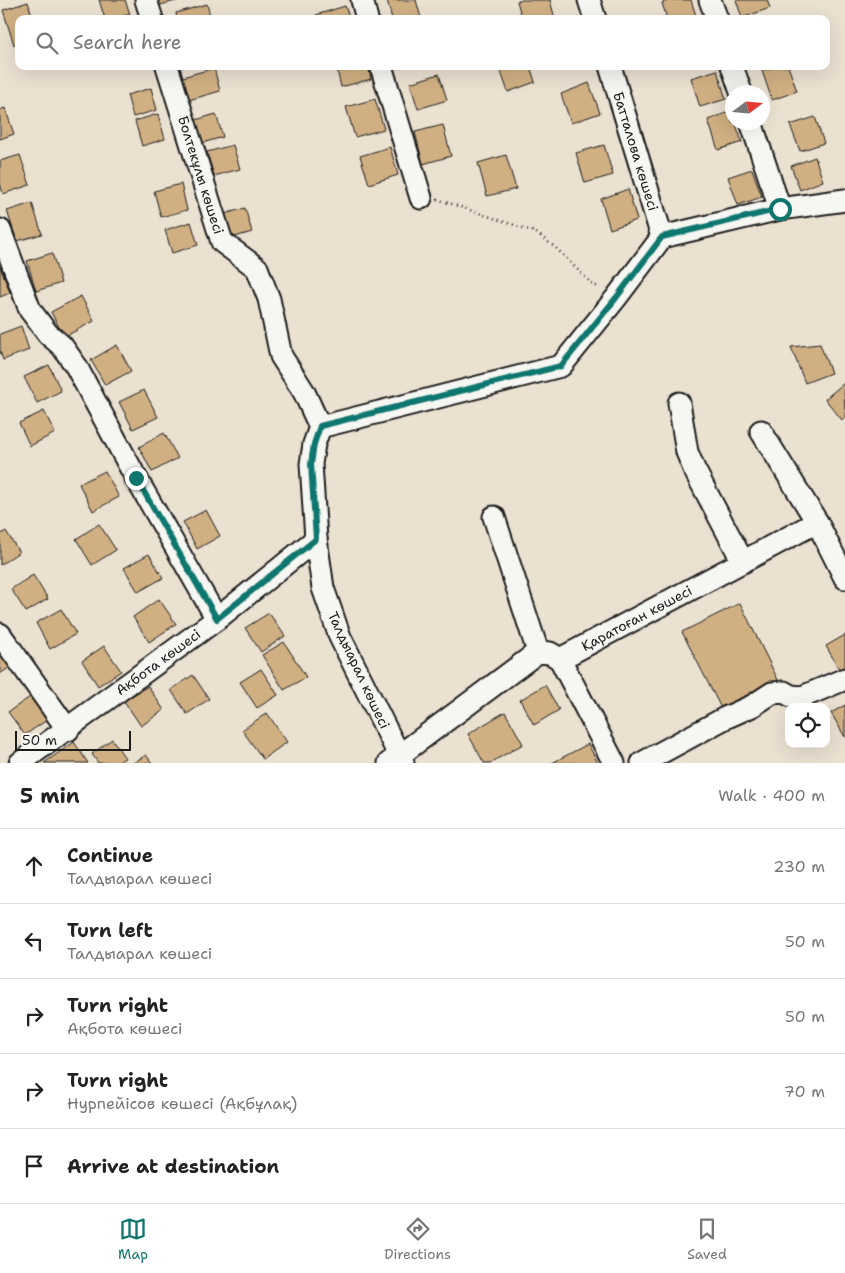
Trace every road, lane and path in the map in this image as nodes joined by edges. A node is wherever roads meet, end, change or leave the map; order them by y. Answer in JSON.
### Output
{"nodes":[{"id":1,"x":146,"y":0,"type":"edge"},
{"id":2,"x":362,"y":0,"type":"edge"},
{"id":3,"x":589,"y":0,"type":"edge"},
{"id":4,"x":710,"y":0,"type":"edge"},
{"id":5,"x":151,"y":15,"type":"edge"},
{"id":6,"x":366,"y":15,"type":"edge"},
{"id":7,"x":594,"y":15,"type":"edge"},
{"id":8,"x":716,"y":15,"type":"edge"},
{"id":9,"x":168,"y":70,"type":"edge"},
{"id":10,"x":382,"y":70,"type":"edge"},
{"id":11,"x":611,"y":70,"type":"edge"},
{"id":12,"x":733,"y":70,"type":"edge"},
{"id":13,"x":739,"y":85,"type":"edge"},
{"id":14,"x":754,"y":130,"type":"edge"},
{"id":15,"x":421,"y":198,"type":"joint"},
{"id":16,"x":845,"y":200,"type":"edge"},
{"id":17,"x":780,"y":209,"type":"junction"},
{"id":18,"x":0,"y":230,"type":"edge"},
{"id":19,"x":662,"y":237,"type":"junction"},
{"id":20,"x":616,"y":298,"type":"junction"},
{"id":21,"x":679,"y":403,"type":"dead end"},
{"id":22,"x":320,"y":426,"type":"junction"},
{"id":23,"x":761,"y":430,"type":"dead end"},
{"id":24,"x":494,"y":518,"type":"dead end"},
{"id":25,"x":817,"y":522,"type":"junction"},
{"id":26,"x":316,"y":539,"type":"junction"},
{"id":27,"x":744,"y":562,"type":"junction"},
{"id":28,"x":844,"y":574,"type":"edge"},
{"id":29,"x":217,"y":619,"type":"junction"},
{"id":30,"x":0,"y":634,"type":"edge"},
{"id":31,"x":538,"y":652,"type":"junction"},
{"id":32,"x":560,"y":659,"type":"junction"},
{"id":33,"x":845,"y":679,"type":"edge"},
{"id":34,"x":68,"y":730,"type":"junction"},
{"id":35,"x":397,"y":761,"type":"edge"},
{"id":36,"x":20,"y":763,"type":"edge"},
{"id":37,"x":614,"y":763,"type":"edge"},
{"id":38,"x":642,"y":763,"type":"edge"}],
"edges":[{"from":1,"to":5,"type":"street"},
{"from":2,"to":6,"type":"street"},
{"from":3,"to":7,"type":"street"},
{"from":4,"to":8,"type":"street"},
{"from":9,"to":22,"type":"street","name":"Болтекұлы көшесі"},
{"from":10,"to":15,"type":"street"},
{"from":11,"to":19,"type":"street","name":"Батталова көшесі"},
{"from":12,"to":13,"type":"street"},
{"from":14,"to":17,"type":"street"},
{"from":15,"to":20,"type":"path"},
{"from":16,"to":17,"type":"street"},
{"from":17,"to":19,"type":"street"},
{"from":18,"to":29,"type":"street"},
{"from":19,"to":20,"type":"street"},
{"from":20,"to":22,"type":"street"},
{"from":21,"to":27,"type":"street"},
{"from":22,"to":26,"type":"street","name":"Талдыарал көшесі"},
{"from":23,"to":25,"type":"street"},
{"from":24,"to":31,"type":"street"},
{"from":25,"to":27,"type":"street","name":"Қаратоған көшесі"},
{"from":25,"to":28,"type":"street"},
{"from":26,"to":29,"type":"street","name":"Ақбота көшесі"},
{"from":26,"to":35,"type":"street","name":"Талдыарал көшесі"},
{"from":27,"to":32,"type":"street","name":"Қаратоған көшесі"},
{"from":29,"to":34,"type":"street","name":"Ақбота көшесі"},
{"from":30,"to":34,"type":"street"},
{"from":31,"to":32,"type":"street"},
{"from":31,"to":35,"type":"street"},
{"from":32,"to":37,"type":"street"},
{"from":33,"to":38,"type":"street"},
{"from":34,"to":36,"type":"street","name":"Ақбота көшесі"}]}
